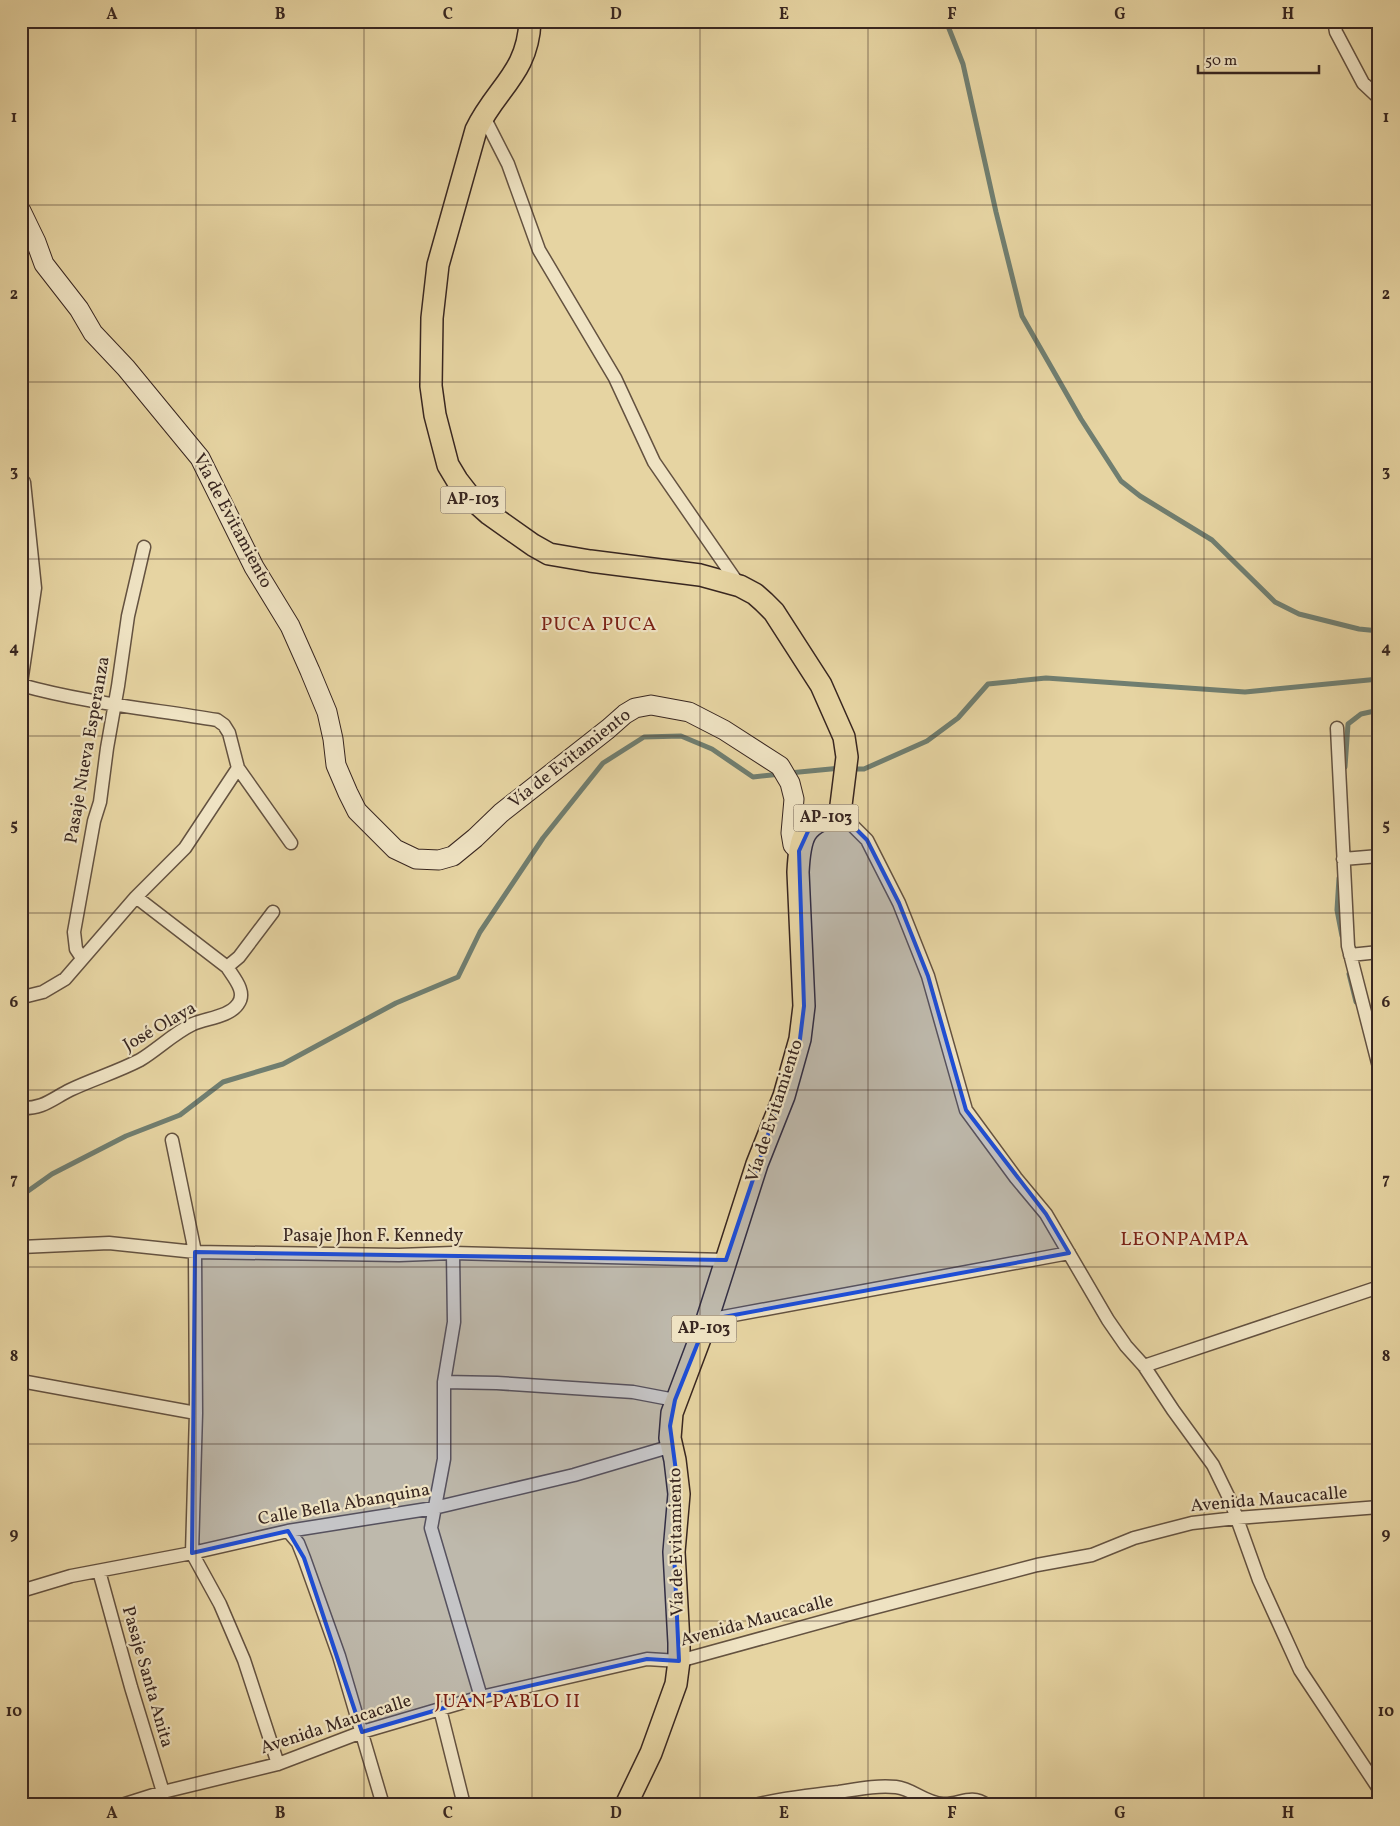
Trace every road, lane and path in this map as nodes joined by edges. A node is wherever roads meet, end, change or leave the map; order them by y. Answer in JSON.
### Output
{"nodes":[{"id":1,"x":530,"y":21,"type":"edge"},
{"id":2,"x":1334,"y":21,"type":"edge"},
{"id":3,"x":1379,"y":98,"type":"edge"},
{"id":4,"x":483,"y":115,"type":"junction"},
{"id":5,"x":21,"y":211,"type":"edge"},
{"id":6,"x":24,"y":482,"type":"dead end"},
{"id":7,"x":144,"y":547,"type":"dead end"},
{"id":8,"x":27,"y":572,"type":"edge"},
{"id":9,"x":740,"y":586,"type":"junction"},
{"id":10,"x":21,"y":684,"type":"edge"},
{"id":11,"x":115,"y":705,"type":"junction"},
{"id":12,"x":1336,"y":728,"type":"dead end"},
{"id":13,"x":238,"y":768,"type":"junction"},
{"id":14,"x":840,"y":813,"type":"junction"},
{"id":15,"x":291,"y":843,"type":"dead end"},
{"id":16,"x":799,"y":851,"type":"junction"},
{"id":17,"x":1379,"y":856,"type":"edge"},
{"id":18,"x":1343,"y":859,"type":"junction"},
{"id":19,"x":136,"y":898,"type":"junction"},
{"id":20,"x":272,"y":912,"type":"dead end"},
{"id":21,"x":1379,"y":952,"type":"edge"},
{"id":22,"x":1350,"y":955,"type":"junction"},
{"id":23,"x":82,"y":958,"type":"junction"},
{"id":24,"x":227,"y":967,"type":"junction"},
{"id":25,"x":21,"y":995,"type":"edge"},
{"id":26,"x":1379,"y":1067,"type":"edge"},
{"id":27,"x":21,"y":1108,"type":"edge"},
{"id":28,"x":172,"y":1140,"type":"dead end"},
{"id":29,"x":21,"y":1247,"type":"edge"},
{"id":30,"x":195,"y":1252,"type":"junction"},
{"id":31,"x":1069,"y":1252,"type":"junction"},
{"id":32,"x":453,"y":1253,"type":"junction"},
{"id":33,"x":726,"y":1260,"type":"junction"},
{"id":34,"x":1379,"y":1287,"type":"edge"},
{"id":35,"x":707,"y":1320,"type":"junction"},
{"id":36,"x":1144,"y":1366,"type":"junction"},
{"id":37,"x":21,"y":1381,"type":"edge"},
{"id":38,"x":444,"y":1382,"type":"junction"},
{"id":39,"x":675,"y":1400,"type":"junction"},
{"id":40,"x":196,"y":1413,"type":"junction"},
{"id":41,"x":672,"y":1446,"type":"junction"},
{"id":42,"x":1379,"y":1507,"type":"edge"},
{"id":43,"x":434,"y":1508,"type":"junction"},
{"id":44,"x":1237,"y":1518,"type":"junction"},
{"id":45,"x":288,"y":1530,"type":"junction"},
{"id":46,"x":192,"y":1554,"type":"junction"},
{"id":47,"x":99,"y":1571,"type":"junction"},
{"id":48,"x":21,"y":1591,"type":"edge"},
{"id":49,"x":679,"y":1661,"type":"junction"},
{"id":50,"x":481,"y":1697,"type":"junction"},
{"id":51,"x":440,"y":1709,"type":"junction"},
{"id":52,"x":362,"y":1732,"type":"junction"},
{"id":53,"x":278,"y":1764,"type":"junction"},
{"id":54,"x":1379,"y":1789,"type":"edge"},
{"id":55,"x":163,"y":1792,"type":"junction"},
{"id":56,"x":122,"y":1805,"type":"edge"},
{"id":57,"x":383,"y":1805,"type":"edge"},
{"id":58,"x":464,"y":1805,"type":"edge"},
{"id":59,"x":626,"y":1805,"type":"edge"},
{"id":60,"x":755,"y":1805,"type":"edge"},
{"id":61,"x":987,"y":1805,"type":"edge"}],
"edges":[{"from":1,"to":4,"type":"main road","number":"AP-103"},
{"from":2,"to":3,"type":"street"},
{"from":4,"to":9,"type":"street"},
{"from":4,"to":9,"type":"main road","number":"AP-103"},
{"from":5,"to":16,"type":"main road","name":"Vía de Evitamiento"},
{"from":6,"to":8,"type":"street"},
{"from":7,"to":11,"type":"street","name":"Pasaje Nueva Esperanza"},
{"from":8,"to":10,"type":"street"},
{"from":9,"to":14,"type":"main road","number":"AP-103"},
{"from":10,"to":11,"type":"street"},
{"from":11,"to":13,"type":"street"},
{"from":11,"to":23,"type":"street","name":"Pasaje Nueva Esperanza"},
{"from":12,"to":18,"type":"street"},
{"from":13,"to":15,"type":"street"},
{"from":13,"to":19,"type":"street"},
{"from":14,"to":16,"type":"main road","number":"AP-103"},
{"from":14,"to":31,"type":"street"},
{"from":16,"to":33,"type":"main road","name":"Vía de Evitamiento","number":"AP-103"},
{"from":17,"to":18,"type":"street"},
{"from":18,"to":22,"type":"street"},
{"from":19,"to":23,"type":"street"},
{"from":19,"to":24,"type":"street"},
{"from":20,"to":24,"type":"street"},
{"from":21,"to":22,"type":"street"},
{"from":22,"to":26,"type":"street"},
{"from":23,"to":25,"type":"street"},
{"from":24,"to":27,"type":"street","name":"José Olaya"},
{"from":28,"to":30,"type":"street"},
{"from":29,"to":30,"type":"street","name":"Pasaje Jhon F. Kennedy"},
{"from":30,"to":32,"type":"street","name":"Pasaje Jhon F. Kennedy"},
{"from":30,"to":40,"type":"street"},
{"from":31,"to":35,"type":"street"},
{"from":31,"to":36,"type":"street"},
{"from":32,"to":33,"type":"street","name":"Pasaje Jhon F. Kennedy"},
{"from":32,"to":38,"type":"street"},
{"from":33,"to":35,"type":"main road","name":"Vía de Evitamiento","number":"AP-103"},
{"from":34,"to":36,"type":"street"},
{"from":35,"to":39,"type":"main road","name":"Vía de Evitamiento","number":"AP-103"},
{"from":36,"to":44,"type":"street"},
{"from":37,"to":40,"type":"street"},
{"from":38,"to":39,"type":"street"},
{"from":38,"to":43,"type":"street"},
{"from":39,"to":41,"type":"main road","name":"Vía de Evitamiento","number":"AP-103"},
{"from":40,"to":46,"type":"street"},
{"from":41,"to":43,"type":"street","name":"Calle Bella Abanquina"},
{"from":41,"to":49,"type":"main road","name":"Vía de Evitamiento","number":"AP-103"},
{"from":42,"to":44,"type":"street","name":"Avenida Maucacalle"},
{"from":43,"to":45,"type":"street","name":"Calle Bella Abanquina"},
{"from":43,"to":50,"type":"street"},
{"from":44,"to":49,"type":"street","name":"Avenida Maucacalle"},
{"from":44,"to":54,"type":"street"},
{"from":45,"to":46,"type":"street","name":"Calle Bella Abanquina"},
{"from":45,"to":52,"type":"street"},
{"from":46,"to":47,"type":"street","name":"Calle Bella Abanquina"},
{"from":46,"to":53,"type":"street"},
{"from":47,"to":48,"type":"street","name":"Calle Bella Abanquina"},
{"from":47,"to":55,"type":"street","name":"Pasaje Santa Anita"},
{"from":49,"to":50,"type":"street","name":"Avenida Maucacalle"},
{"from":49,"to":59,"type":"main road","name":"Vía de Evitamiento","number":"AP-103"},
{"from":50,"to":51,"type":"street","name":"Avenida Maucacalle"},
{"from":51,"to":52,"type":"street","name":"Avenida Maucacalle"},
{"from":51,"to":58,"type":"street"},
{"from":52,"to":53,"type":"street","name":"Avenida Maucacalle"},
{"from":52,"to":57,"type":"street"},
{"from":53,"to":55,"type":"street","name":"Avenida Maucacalle"},
{"from":55,"to":56,"type":"street","name":"Avenida Maucacalle"},
{"from":60,"to":61,"type":"street"}]}
